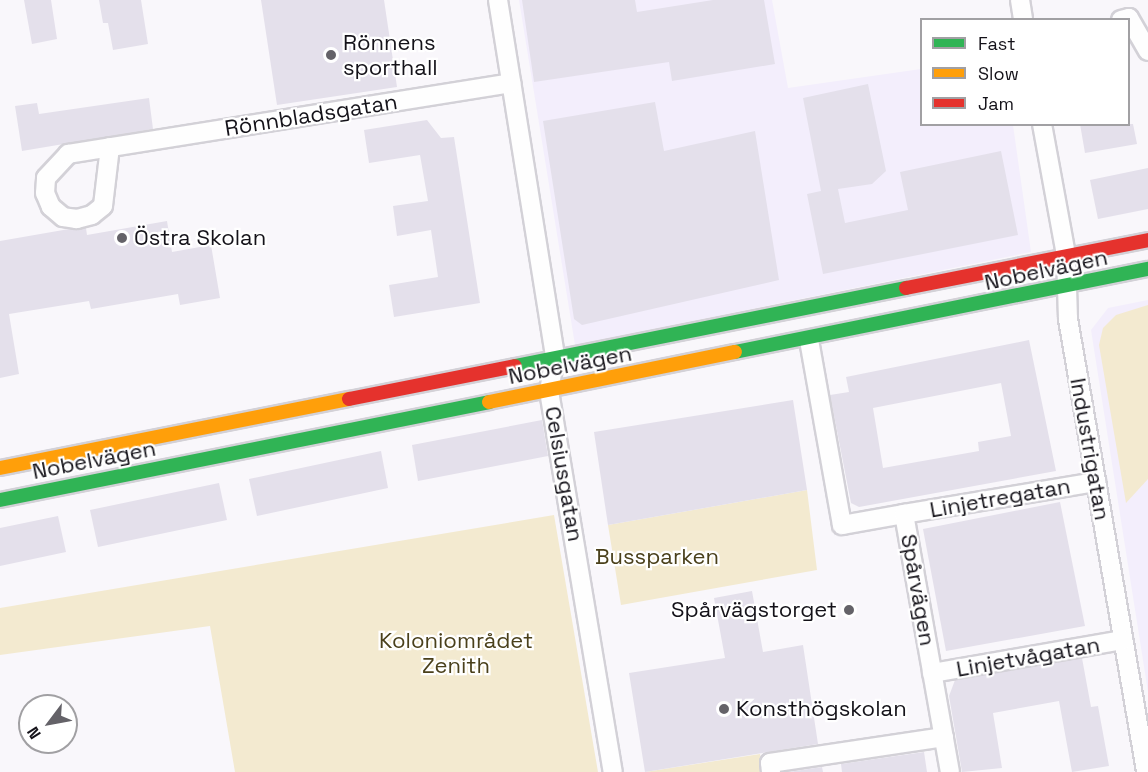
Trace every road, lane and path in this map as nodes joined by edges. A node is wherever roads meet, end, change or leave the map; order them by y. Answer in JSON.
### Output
{"nodes":[{"id":1,"x":498,"y":0,"type":"edge"},
{"id":2,"x":1020,"y":0,"type":"edge"},
{"id":3,"x":1023,"y":18,"type":"edge"},
{"id":4,"x":1130,"y":18,"type":"edge"},
{"id":5,"x":1148,"y":51,"type":"edge"},
{"id":6,"x":511,"y":83,"type":"junction"},
{"id":7,"x":1042,"y":126,"type":"edge"},
{"id":8,"x":110,"y":147,"type":"dead end"},
{"id":9,"x":1148,"y":240,"type":"edge"},
{"id":10,"x":1066,"y":255,"type":"junction"},
{"id":11,"x":1148,"y":269,"type":"edge"},
{"id":12,"x":1066,"y":288,"type":"junction"},
{"id":13,"x":809,"y":340,"type":"junction"},
{"id":14,"x":555,"y":357,"type":"junction"},
{"id":15,"x":549,"y":391,"type":"junction"},
{"id":16,"x":0,"y":468,"type":"edge"},
{"id":17,"x":1096,"y":482,"type":"junction"},
{"id":18,"x":0,"y":500,"type":"edge"},
{"id":19,"x":904,"y":514,"type":"junction"},
{"id":20,"x":1123,"y":640,"type":"junction"},
{"id":21,"x":932,"y":673,"type":"junction"},
{"id":22,"x":944,"y":736,"type":"junction"},
{"id":23,"x":770,"y":768,"type":"edge"},
{"id":24,"x":613,"y":772,"type":"edge"},
{"id":25,"x":950,"y":772,"type":"edge"},
{"id":26,"x":1146,"y":772,"type":"edge"}],
"edges":[{"from":1,"to":6,"type":"street","name":"Celsiusgatan"},
{"from":2,"to":3,"type":"street"},
{"from":4,"to":5,"type":"street"},
{"from":6,"to":8,"type":"street","name":"Rönnbladsgatan"},
{"from":6,"to":14,"type":"street","name":"Celsiusgatan"},
{"from":7,"to":10,"type":"street","name":"Industrigatan"},
{"from":9,"to":10,"type":"main road","name":"Nobelvägen"},
{"from":10,"to":12,"type":"street","name":"Industrigatan"},
{"from":10,"to":14,"type":"main road","name":"Nobelvägen"},
{"from":11,"to":12,"type":"main road","name":"Nobelvägen"},
{"from":12,"to":13,"type":"main road","name":"Nobelvägen"},
{"from":12,"to":17,"type":"street","name":"Industrigatan"},
{"from":13,"to":15,"type":"main road","name":"Nobelvägen"},
{"from":13,"to":19,"type":"street","name":"Spårvägen"},
{"from":14,"to":15,"type":"street","name":"Celsiusgatan"},
{"from":14,"to":16,"type":"main road","name":"Nobelvägen"},
{"from":15,"to":18,"type":"main road","name":"Nobelvägen"},
{"from":15,"to":24,"type":"street","name":"Celsiusgatan"},
{"from":17,"to":19,"type":"street","name":"Linjetregatan"},
{"from":17,"to":20,"type":"street","name":"Industrigatan"},
{"from":19,"to":21,"type":"street","name":"Spårvägen"},
{"from":20,"to":21,"type":"street","name":"Linjetvågatan"},
{"from":20,"to":26,"type":"street","name":"Industrigatan"},
{"from":21,"to":22,"type":"street","name":"Spårvägen"},
{"from":22,"to":23,"type":"street"},
{"from":22,"to":25,"type":"street","name":"Spårvägen"}]}
